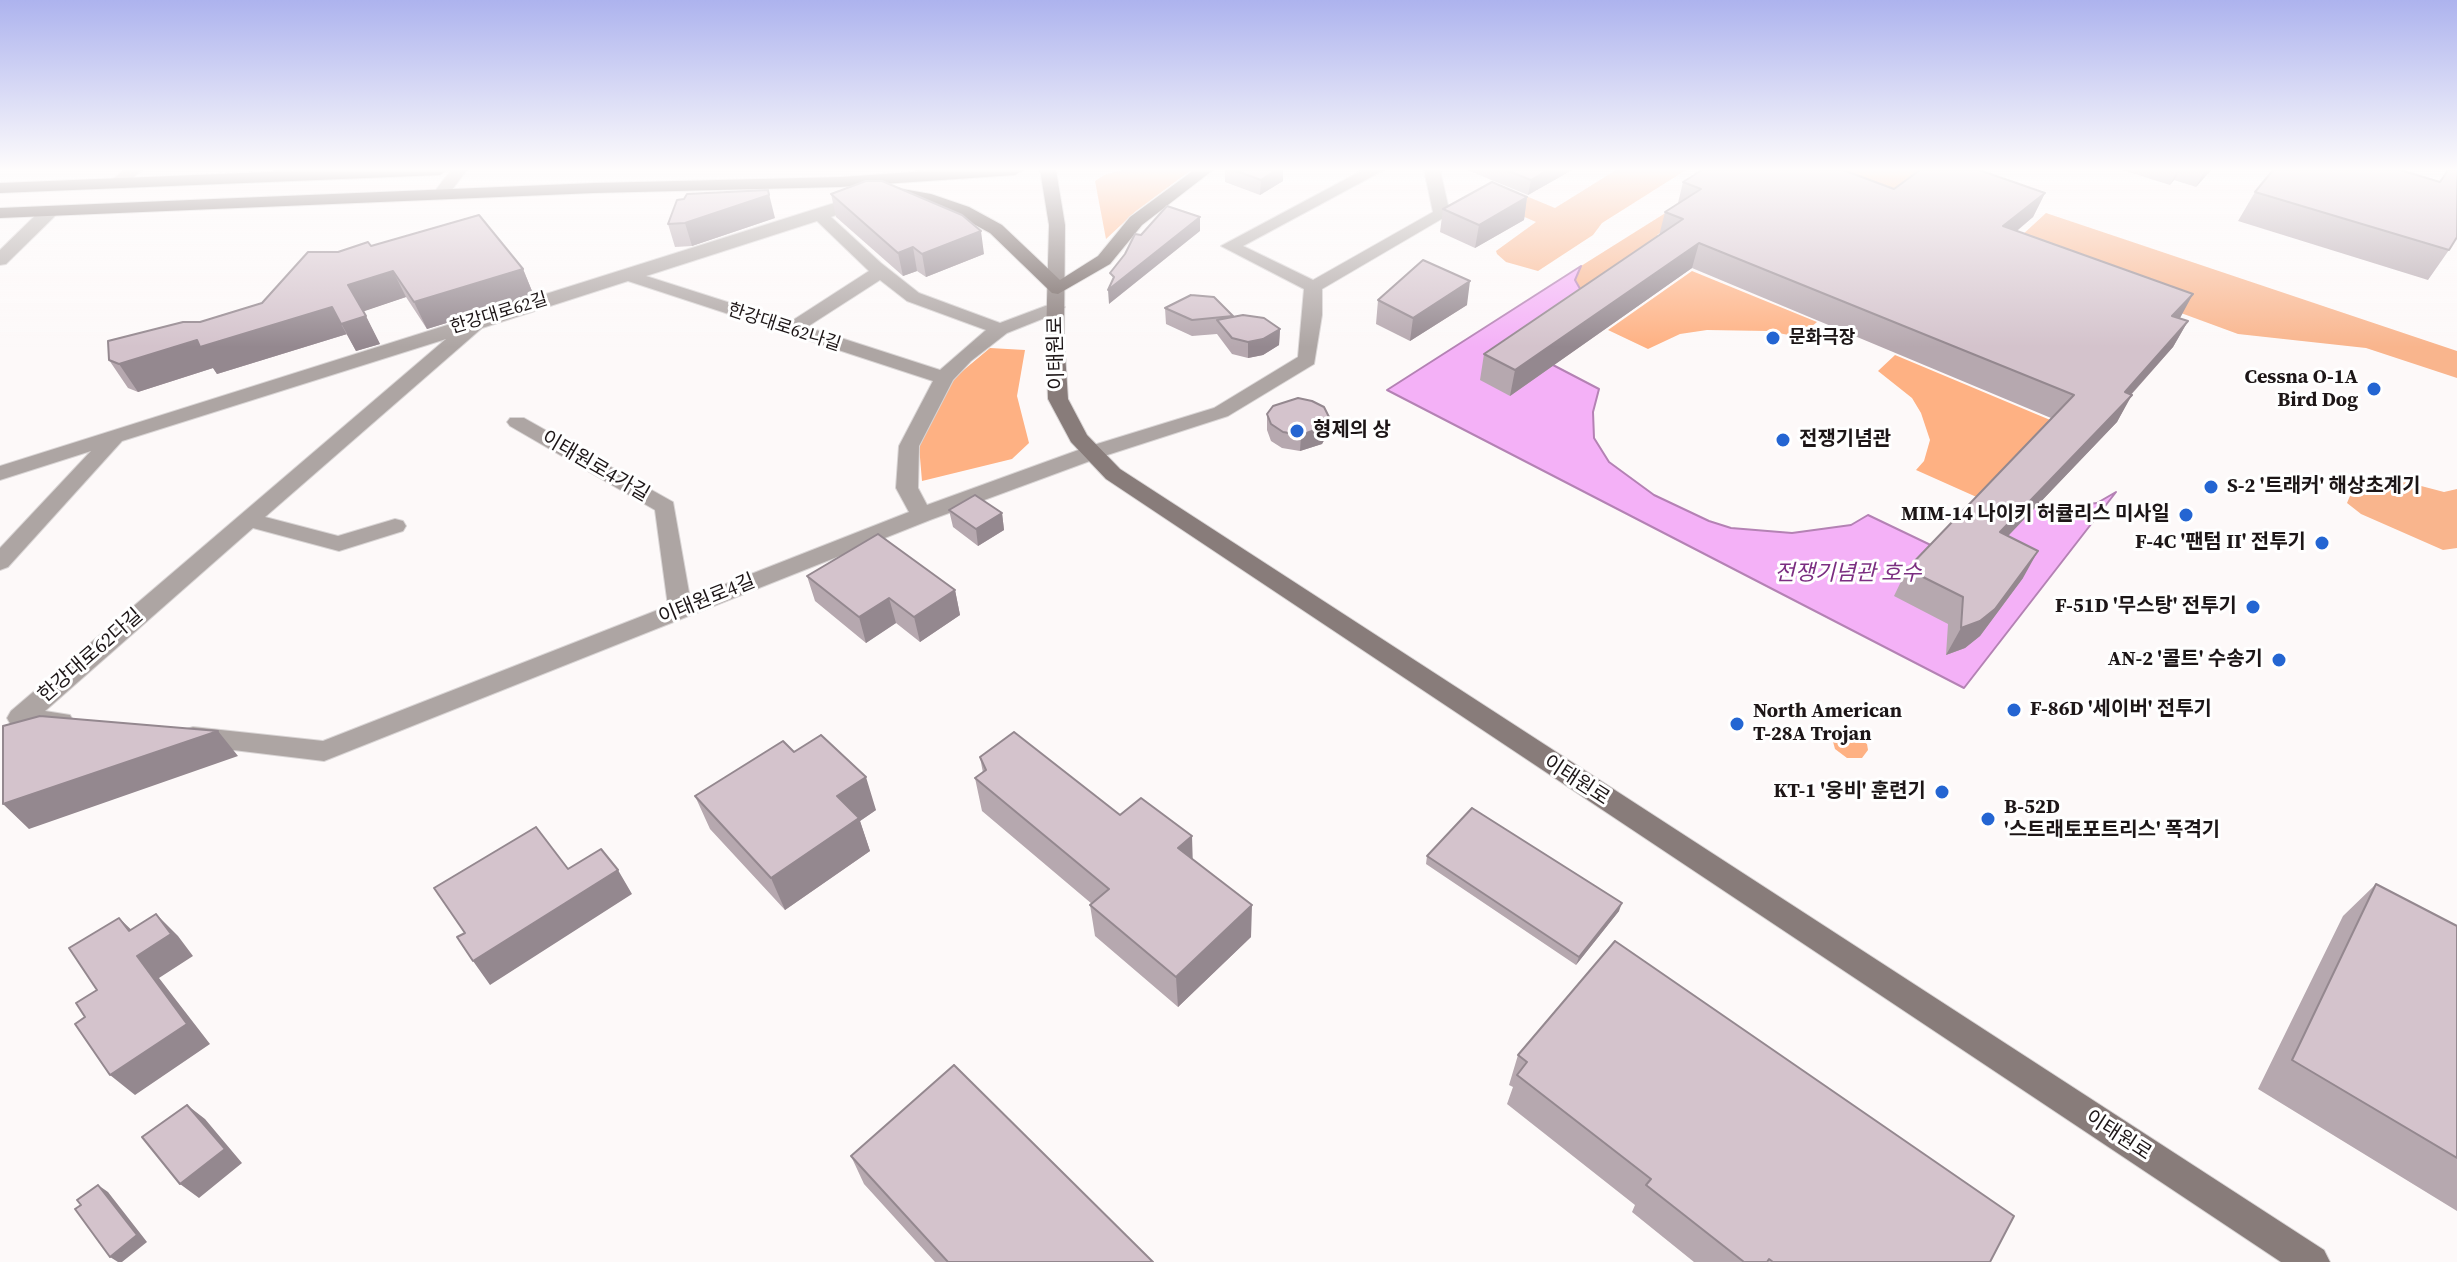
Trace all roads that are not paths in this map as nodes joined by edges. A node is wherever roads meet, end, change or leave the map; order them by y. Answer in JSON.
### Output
{"nodes":[{"id":1,"x":32,"y":229,"type":"edge"},
{"id":2,"x":775,"y":229,"type":"edge"},
{"id":3,"x":835,"y":229,"type":"edge"},
{"id":4,"x":996,"y":229,"type":"edge"},
{"id":5,"x":1057,"y":229,"type":"edge"},
{"id":6,"x":1130,"y":229,"type":"edge"},
{"id":7,"x":1263,"y":229,"type":"edge"},
{"id":8,"x":1416,"y":229,"type":"edge"},
{"id":9,"x":0,"y":260,"type":"edge"},
{"id":10,"x":881,"y":271,"type":"junction"},
{"id":11,"x":626,"y":275,"type":"junction"},
{"id":12,"x":1313,"y":287,"type":"junction"},
{"id":13,"x":1057,"y":298,"type":"junction"},
{"id":14,"x":478,"y":321,"type":"junction"},
{"id":15,"x":1000,"y":329,"type":"junction"},
{"id":16,"x":790,"y":330,"type":"junction"},
{"id":17,"x":944,"y":378,"type":"junction"},
{"id":18,"x":517,"y":422,"type":"dead end"},
{"id":19,"x":115,"y":438,"type":"junction"},
{"id":20,"x":1091,"y":453,"type":"junction"},
{"id":21,"x":0,"y":473,"type":"edge"},
{"id":22,"x":922,"y":515,"type":"junction"},
{"id":23,"x":248,"y":520,"type":"junction"},
{"id":24,"x":395,"y":526,"type":"dead end"},
{"id":25,"x":0,"y":562,"type":"edge"},
{"id":26,"x":680,"y":611,"type":"junction"},
{"id":27,"x":81,"y":724,"type":"edge"},
{"id":28,"x":172,"y":734,"type":"edge"},
{"id":29,"x":2312,"y":1262,"type":"edge"}],
"edges":[{"from":1,"to":9,"type":"street"},
{"from":2,"to":11,"type":"street","name":"한강대로62길"},
{"from":3,"to":10,"type":"street"},
{"from":4,"to":13,"type":"main road"},
{"from":5,"to":13,"type":"main road","name":"이태원로"},
{"from":6,"to":13,"type":"main road"},
{"from":7,"to":12,"type":"street"},
{"from":8,"to":12,"type":"street"},
{"from":10,"to":15,"type":"street"},
{"from":10,"to":16,"type":"street"},
{"from":11,"to":14,"type":"street","name":"한강대로62길"},
{"from":11,"to":16,"type":"street","name":"한강대로62나길"},
{"from":12,"to":20,"type":"street","name":"이태원로4길"},
{"from":13,"to":15,"type":"street"},
{"from":13,"to":20,"type":"main road","name":"이태원로"},
{"from":14,"to":19,"type":"street","name":"한강대로62길"},
{"from":14,"to":23,"type":"street","name":"한강대로62다길"},
{"from":15,"to":17,"type":"street"},
{"from":16,"to":17,"type":"street","name":"한강대로62나길"},
{"from":17,"to":22,"type":"street"},
{"from":18,"to":26,"type":"street","name":"이태원로4가길"},
{"from":19,"to":21,"type":"street","name":"한강대로62길"},
{"from":19,"to":25,"type":"street","name":"한강대로62길"},
{"from":20,"to":22,"type":"street","name":"이태원로4길"},
{"from":20,"to":29,"type":"main road","name":"이태원로"},
{"from":22,"to":26,"type":"street","name":"이태원로4길"},
{"from":23,"to":24,"type":"street"},
{"from":23,"to":27,"type":"street","name":"한강대로62다길"},
{"from":26,"to":28,"type":"street","name":"이태원로4길"}]}
